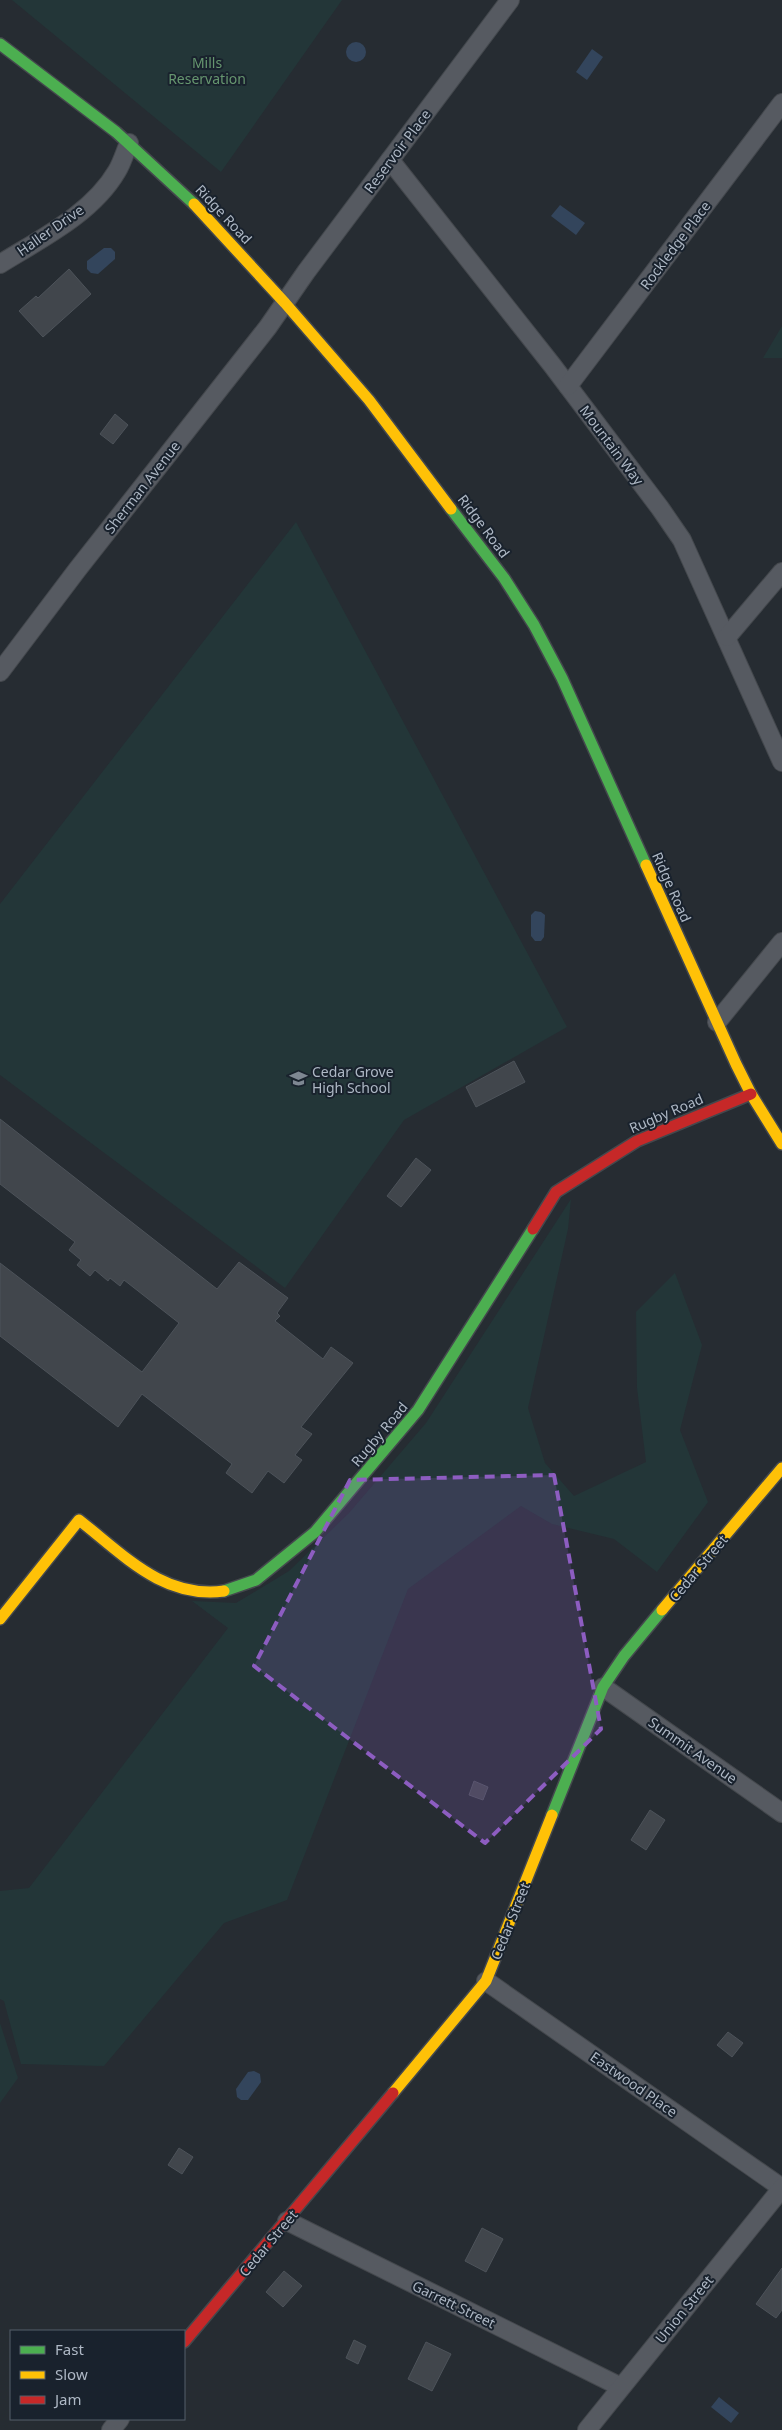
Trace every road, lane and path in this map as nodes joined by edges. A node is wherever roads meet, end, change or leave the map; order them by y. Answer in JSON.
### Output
{"nodes":[{"id":1,"x":510,"y":0,"type":"edge"},
{"id":2,"x":0,"y":44,"type":"edge"},
{"id":3,"x":782,"y":103,"type":"edge"},
{"id":4,"x":129,"y":143,"type":"junction"},
{"id":5,"x":390,"y":160,"type":"junction"},
{"id":6,"x":0,"y":264,"type":"edge"},
{"id":7,"x":285,"y":303,"type":"junction"},
{"id":8,"x":568,"y":386,"type":"junction"},
{"id":9,"x":782,"y":572,"type":"edge"},
{"id":10,"x":727,"y":638,"type":"junction"},
{"id":11,"x":0,"y":672,"type":"edge"},
{"id":12,"x":782,"y":762,"type":"edge"},
{"id":13,"x":782,"y":942,"type":"edge"},
{"id":14,"x":717,"y":1022,"type":"junction"},
{"id":15,"x":750,"y":1094,"type":"junction"},
{"id":16,"x":782,"y":1144,"type":"edge"},
{"id":17,"x":782,"y":1468,"type":"edge"},
{"id":18,"x":0,"y":1619,"type":"edge"},
{"id":19,"x":603,"y":1686,"type":"junction"},
{"id":20,"x":782,"y":1813,"type":"edge"},
{"id":21,"x":486,"y":1981,"type":"junction"},
{"id":22,"x":782,"y":2188,"type":"edge"},
{"id":23,"x":287,"y":2221,"type":"junction"},
{"id":24,"x":185,"y":2341,"type":"edge"},
{"id":25,"x":621,"y":2387,"type":"junction"},
{"id":26,"x":119,"y":2420,"type":"edge"},
{"id":27,"x":111,"y":2430,"type":"edge"},
{"id":28,"x":587,"y":2430,"type":"edge"}],
"edges":[{"from":1,"to":5,"type":"street","name":"Reservoir Place"},
{"from":2,"to":4,"type":"street","name":"Ridge Road"},
{"from":3,"to":8,"type":"street","name":"Rockledge Place"},
{"from":4,"to":6,"type":"street","name":"Haller Drive"},
{"from":4,"to":7,"type":"street","name":"Ridge Road"},
{"from":5,"to":7,"type":"street","name":"Reservoir Place"},
{"from":5,"to":8,"type":"street","name":"Mountain Way"},
{"from":7,"to":11,"type":"street","name":"Sherman Avenue"},
{"from":7,"to":14,"type":"street","name":"Ridge Road"},
{"from":8,"to":10,"type":"street","name":"Mountain Way"},
{"from":9,"to":10,"type":"street"},
{"from":10,"to":12,"type":"street","name":"Mountain Way"},
{"from":13,"to":14,"type":"street"},
{"from":14,"to":15,"type":"street","name":"Ridge Road"},
{"from":15,"to":16,"type":"street","name":"Ridge Road"},
{"from":15,"to":18,"type":"street","name":"Rugby Road"},
{"from":17,"to":19,"type":"street","name":"Cedar Street"},
{"from":19,"to":20,"type":"street","name":"Summit Avenue"},
{"from":19,"to":21,"type":"street","name":"Cedar Street"},
{"from":21,"to":22,"type":"street","name":"Eastwood Place"},
{"from":21,"to":23,"type":"street","name":"Cedar Street"},
{"from":22,"to":25,"type":"street","name":"Union Street"},
{"from":23,"to":24,"type":"street","name":"Cedar Street"},
{"from":23,"to":25,"type":"street","name":"Garrett Street"},
{"from":25,"to":28,"type":"street","name":"Union Street"},
{"from":26,"to":27,"type":"street"}]}
